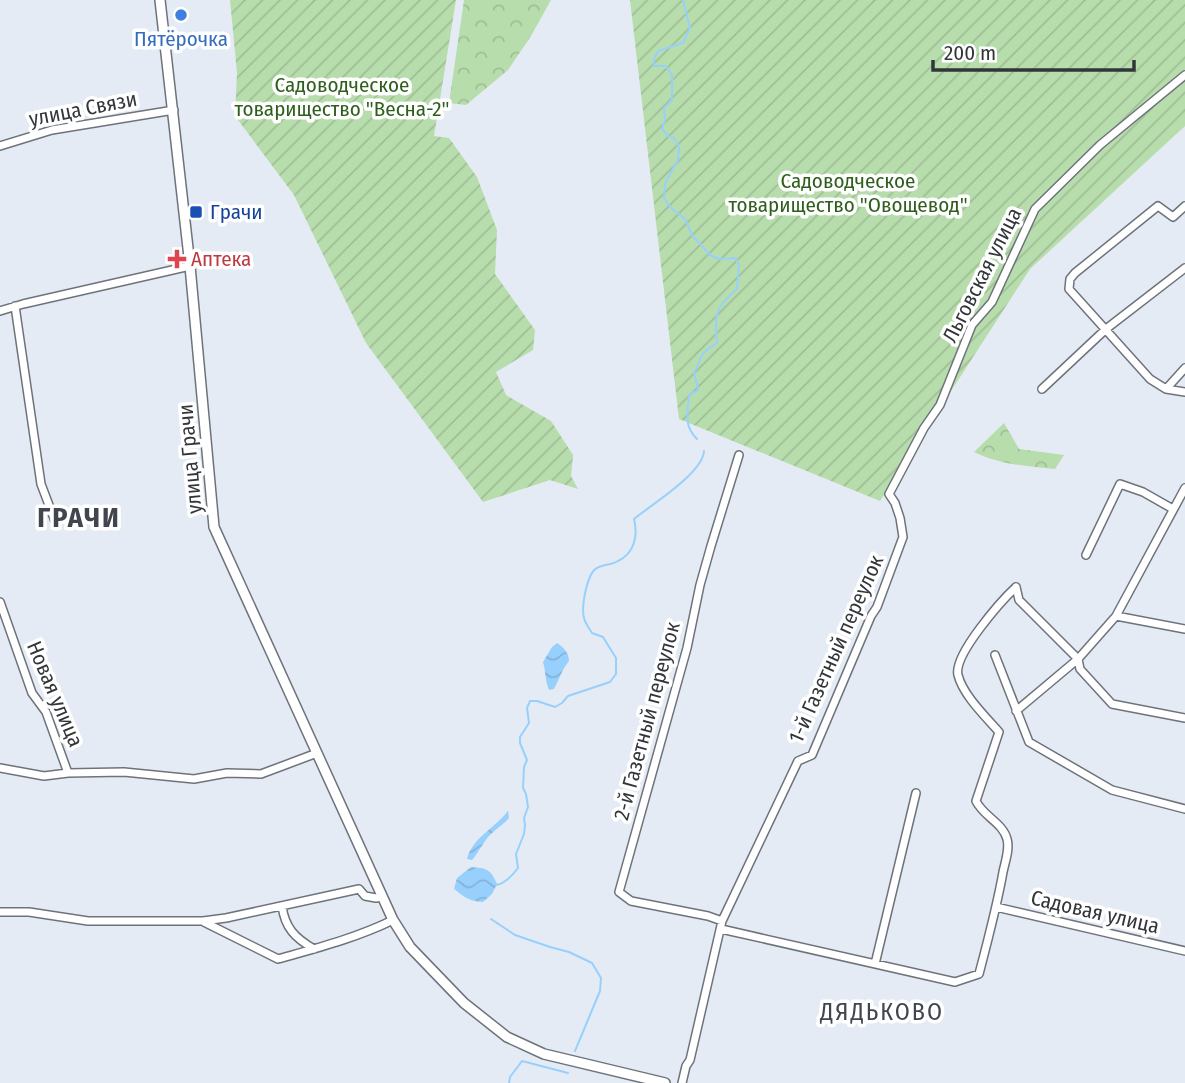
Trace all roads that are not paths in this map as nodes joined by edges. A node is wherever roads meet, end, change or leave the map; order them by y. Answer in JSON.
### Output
{"nodes":[{"id":1,"x":160,"y":0,"type":"edge"},
{"id":2,"x":1185,"y":75,"type":"edge"},
{"id":3,"x":174,"y":110,"type":"junction"},
{"id":4,"x":0,"y":146,"type":"edge"},
{"id":5,"x":1185,"y":206,"type":"edge"},
{"id":6,"x":190,"y":266,"type":"junction"},
{"id":7,"x":1185,"y":268,"type":"edge"},
{"id":8,"x":15,"y":306,"type":"junction"},
{"id":9,"x":0,"y":311,"type":"edge"},
{"id":10,"x":1106,"y":329,"type":"junction"},
{"id":11,"x":1185,"y":368,"type":"edge"},
{"id":12,"x":1042,"y":388,"type":"dead end"},
{"id":13,"x":1166,"y":389,"type":"junction"},
{"id":14,"x":1185,"y":392,"type":"edge"},
{"id":15,"x":738,"y":455,"type":"dead end"},
{"id":16,"x":1185,"y":488,"type":"edge"},
{"id":17,"x":1173,"y":509,"type":"junction"},
{"id":18,"x":55,"y":521,"type":"dead end"},
{"id":19,"x":903,"y":537,"type":"joint"},
{"id":20,"x":1086,"y":555,"type":"dead end"},
{"id":21,"x":0,"y":602,"type":"edge"},
{"id":22,"x":1116,"y":615,"type":"junction"},
{"id":23,"x":1185,"y":629,"type":"edge"},
{"id":24,"x":995,"y":655,"type":"dead end"},
{"id":25,"x":1077,"y":659,"type":"junction"},
{"id":26,"x":1016,"y":711,"type":"junction"},
{"id":27,"x":1185,"y":718,"type":"edge"},
{"id":28,"x":317,"y":753,"type":"junction"},
{"id":29,"x":0,"y":768,"type":"edge"},
{"id":30,"x":68,"y":773,"type":"junction"},
{"id":31,"x":916,"y":793,"type":"dead end"},
{"id":32,"x":1185,"y":809,"type":"edge"},
{"id":33,"x":382,"y":897,"type":"junction"},
{"id":34,"x":282,"y":906,"type":"junction"},
{"id":35,"x":996,"y":907,"type":"junction"},
{"id":36,"x":0,"y":912,"type":"edge"},
{"id":37,"x":393,"y":920,"type":"junction"},
{"id":38,"x":203,"y":921,"type":"junction"},
{"id":39,"x":721,"y":925,"type":"junction"},
{"id":40,"x":314,"y":949,"type":"junction"},
{"id":41,"x":1185,"y":951,"type":"edge"},
{"id":42,"x":875,"y":964,"type":"junction"},
{"id":43,"x":665,"y":1083,"type":"edge"},
{"id":44,"x":682,"y":1083,"type":"edge"}],
"edges":[{"from":1,"to":3,"type":"street","name":"улица Грачи"},
{"from":2,"to":19,"type":"street","name":"Льговская улица"},
{"from":3,"to":4,"type":"street","name":"улица Связи"},
{"from":3,"to":6,"type":"street","name":"улица Грачи"},
{"from":5,"to":10,"type":"street"},
{"from":6,"to":8,"type":"street"},
{"from":6,"to":28,"type":"street","name":"улица Грачи"},
{"from":7,"to":10,"type":"street"},
{"from":8,"to":9,"type":"street"},
{"from":8,"to":18,"type":"street"},
{"from":10,"to":12,"type":"street"},
{"from":10,"to":13,"type":"street"},
{"from":11,"to":13,"type":"street"},
{"from":13,"to":14,"type":"street"},
{"from":15,"to":39,"type":"street","name":"2-й Газетный переулок"},
{"from":16,"to":17,"type":"street"},
{"from":17,"to":20,"type":"street"},
{"from":17,"to":22,"type":"street"},
{"from":19,"to":39,"type":"street","name":"1-й Газетный переулок"},
{"from":21,"to":30,"type":"street","name":"Новая улица"},
{"from":22,"to":23,"type":"street"},
{"from":22,"to":25,"type":"street"},
{"from":24,"to":26,"type":"street"},
{"from":25,"to":26,"type":"street"},
{"from":25,"to":27,"type":"street"},
{"from":25,"to":35,"type":"street"},
{"from":26,"to":32,"type":"street"},
{"from":28,"to":30,"type":"street"},
{"from":28,"to":33,"type":"street","name":"улица Грачи"},
{"from":29,"to":30,"type":"street","name":"Новая улица"},
{"from":31,"to":42,"type":"street"},
{"from":33,"to":34,"type":"street"},
{"from":33,"to":37,"type":"street","name":"улица Грачи"},
{"from":34,"to":38,"type":"street"},
{"from":34,"to":40,"type":"street"},
{"from":35,"to":41,"type":"street","name":"Садовая улица"},
{"from":35,"to":42,"type":"street"},
{"from":36,"to":38,"type":"street"},
{"from":37,"to":40,"type":"street"},
{"from":37,"to":43,"type":"street","name":"улица Грачи"},
{"from":38,"to":40,"type":"street"},
{"from":39,"to":42,"type":"street"},
{"from":39,"to":44,"type":"street","name":"1-й Газетный переулок"}]}
